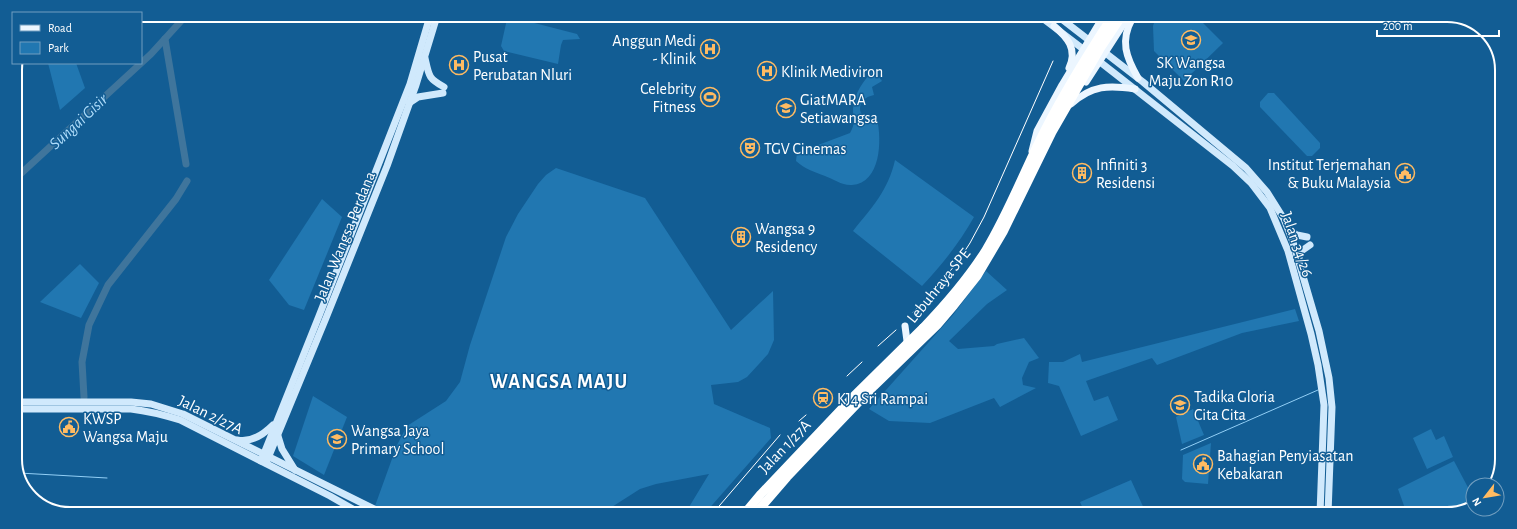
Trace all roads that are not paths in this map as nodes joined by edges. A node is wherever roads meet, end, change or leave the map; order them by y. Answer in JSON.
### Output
{"nodes":[{"id":1,"x":428,"y":22,"type":"edge"},
{"id":2,"x":436,"y":22,"type":"edge"},
{"id":3,"x":1048,"y":22,"type":"edge"},
{"id":4,"x":1066,"y":22,"type":"edge"},
{"id":5,"x":1101,"y":22,"type":"edge"},
{"id":6,"x":1107,"y":22,"type":"edge"},
{"id":7,"x":1117,"y":22,"type":"edge"},
{"id":8,"x":1125,"y":22,"type":"edge"},
{"id":9,"x":1130,"y":22,"type":"edge"},
{"id":10,"x":1054,"y":26,"type":"junction"},
{"id":11,"x":1093,"y":40,"type":"junction"},
{"id":12,"x":1084,"y":49,"type":"junction"},
{"id":13,"x":1105,"y":52,"type":"junction"},
{"id":14,"x":425,"y":58,"type":"junction"},
{"id":15,"x":1099,"y":61,"type":"junction"},
{"id":16,"x":1138,"y":78,"type":"junction"},
{"id":17,"x":1062,"y":86,"type":"junction"},
{"id":18,"x":1134,"y":89,"type":"junction"},
{"id":19,"x":409,"y":103,"type":"junction"},
{"id":20,"x":1072,"y":104,"type":"junction"},
{"id":21,"x":1290,"y":231,"type":"junction"},
{"id":22,"x":1307,"y":237,"type":"dead end"},
{"id":23,"x":1310,"y":245,"type":"dead end"},
{"id":24,"x":1300,"y":264,"type":"junction"},
{"id":25,"x":905,"y":326,"type":"dead end"},
{"id":26,"x":907,"y":341,"type":"junction"},
{"id":27,"x":22,"y":402,"type":"edge"},
{"id":28,"x":22,"y":409,"type":"edge"},
{"id":29,"x":276,"y":423,"type":"junction"},
{"id":30,"x":278,"y":436,"type":"junction"},
{"id":31,"x":231,"y":439,"type":"junction"},
{"id":32,"x":265,"y":459,"type":"junction"},
{"id":33,"x":296,"y":471,"type":"junction"},
{"id":34,"x":330,"y":496,"type":"junction"},
{"id":35,"x":349,"y":507,"type":"edge"},
{"id":36,"x":356,"y":507,"type":"edge"},
{"id":37,"x":366,"y":507,"type":"edge"},
{"id":38,"x":746,"y":507,"type":"edge"},
{"id":39,"x":750,"y":507,"type":"edge"},
{"id":40,"x":760,"y":507,"type":"edge"},
{"id":41,"x":761,"y":507,"type":"edge"},
{"id":42,"x":1320,"y":507,"type":"edge"},
{"id":43,"x":1328,"y":507,"type":"edge"}],
"edges":[{"from":1,"to":29,"type":"main road","name":"Jalan Wangsa Perdana"},
{"from":2,"to":14,"type":"main road","name":"Jalan Wangsa Perdana"},
{"from":3,"to":10,"type":"main road","name":"Jalan 34/26"},
{"from":4,"to":11,"type":"main road","name":"Jalan 34/26"},
{"from":5,"to":11,"type":"main road"},
{"from":6,"to":11,"type":"highway","name":"Lebuhraya SPE","bridge":true},
{"from":7,"to":40,"type":"highway","name":"Lebuhraya SPE","bridge":true},
{"from":8,"to":13,"type":"main road","name":"Jalan 1/27A"},
{"from":9,"to":16,"type":"main road"},
{"from":10,"to":12,"type":"main road","name":"Jalan 34/26"},
{"from":10,"to":17,"type":"main road"},
{"from":11,"to":12,"type":"main road"},
{"from":11,"to":13,"type":"main road","name":"Jalan 34/26"},
{"from":11,"to":39,"type":"highway","name":"Lebuhraya SPE","bridge":true},
{"from":12,"to":15,"type":"main road","name":"Jalan 34/26"},
{"from":12,"to":17,"type":"main road"},
{"from":13,"to":15,"type":"main road","name":"Jalan 1/27A"},
{"from":13,"to":16,"type":"main road","name":"Jalan 34/26"},
{"from":14,"to":19,"type":"main road","name":"Jalan Wangsa Perdana"},
{"from":14,"to":19,"type":"main road"},
{"from":15,"to":18,"type":"main road","name":"Jalan 34/26"},
{"from":15,"to":20,"type":"main road","name":"Jalan 1/27A"},
{"from":16,"to":21,"type":"main road","name":"Jalan 34/26"},
{"from":17,"to":26,"type":"main road","name":"Jalan 1/27A"},
{"from":18,"to":20,"type":"main road"},
{"from":18,"to":42,"type":"main road","name":"Jalan 34/26"},
{"from":19,"to":30,"type":"main road","name":"Jalan Wangsa Perdana"},
{"from":20,"to":41,"type":"main road","name":"Jalan 1/27A"},
{"from":21,"to":22,"type":"main road"},
{"from":21,"to":24,"type":"main road","name":"Jalan 34/26"},
{"from":23,"to":24,"type":"main road"},
{"from":24,"to":43,"type":"main road","name":"Jalan 34/26"},
{"from":25,"to":26,"type":"main road"},
{"from":26,"to":38,"type":"main road","name":"Jalan 1/27A"},
{"from":27,"to":31,"type":"main road","name":"Jalan 2/27A"},
{"from":28,"to":32,"type":"main road","name":"Jalan 2/27A"},
{"from":29,"to":31,"type":"main road"},
{"from":29,"to":32,"type":"main road","name":"Jalan Wangsa Perdana"},
{"from":30,"to":32,"type":"main road","name":"Jalan Wangsa Perdana"},
{"from":30,"to":33,"type":"main road"},
{"from":31,"to":32,"type":"main road","name":"Jalan 2/27A"},
{"from":32,"to":33,"type":"main road","name":"Jalan 2/27A"},
{"from":32,"to":34,"type":"main road","name":"Jalan 2/27A"},
{"from":33,"to":37,"type":"main road","name":"Jalan 2/27A"},
{"from":34,"to":35,"type":"main road","name":"Jalan 2/27A"},
{"from":34,"to":36,"type":"main road"}]}
